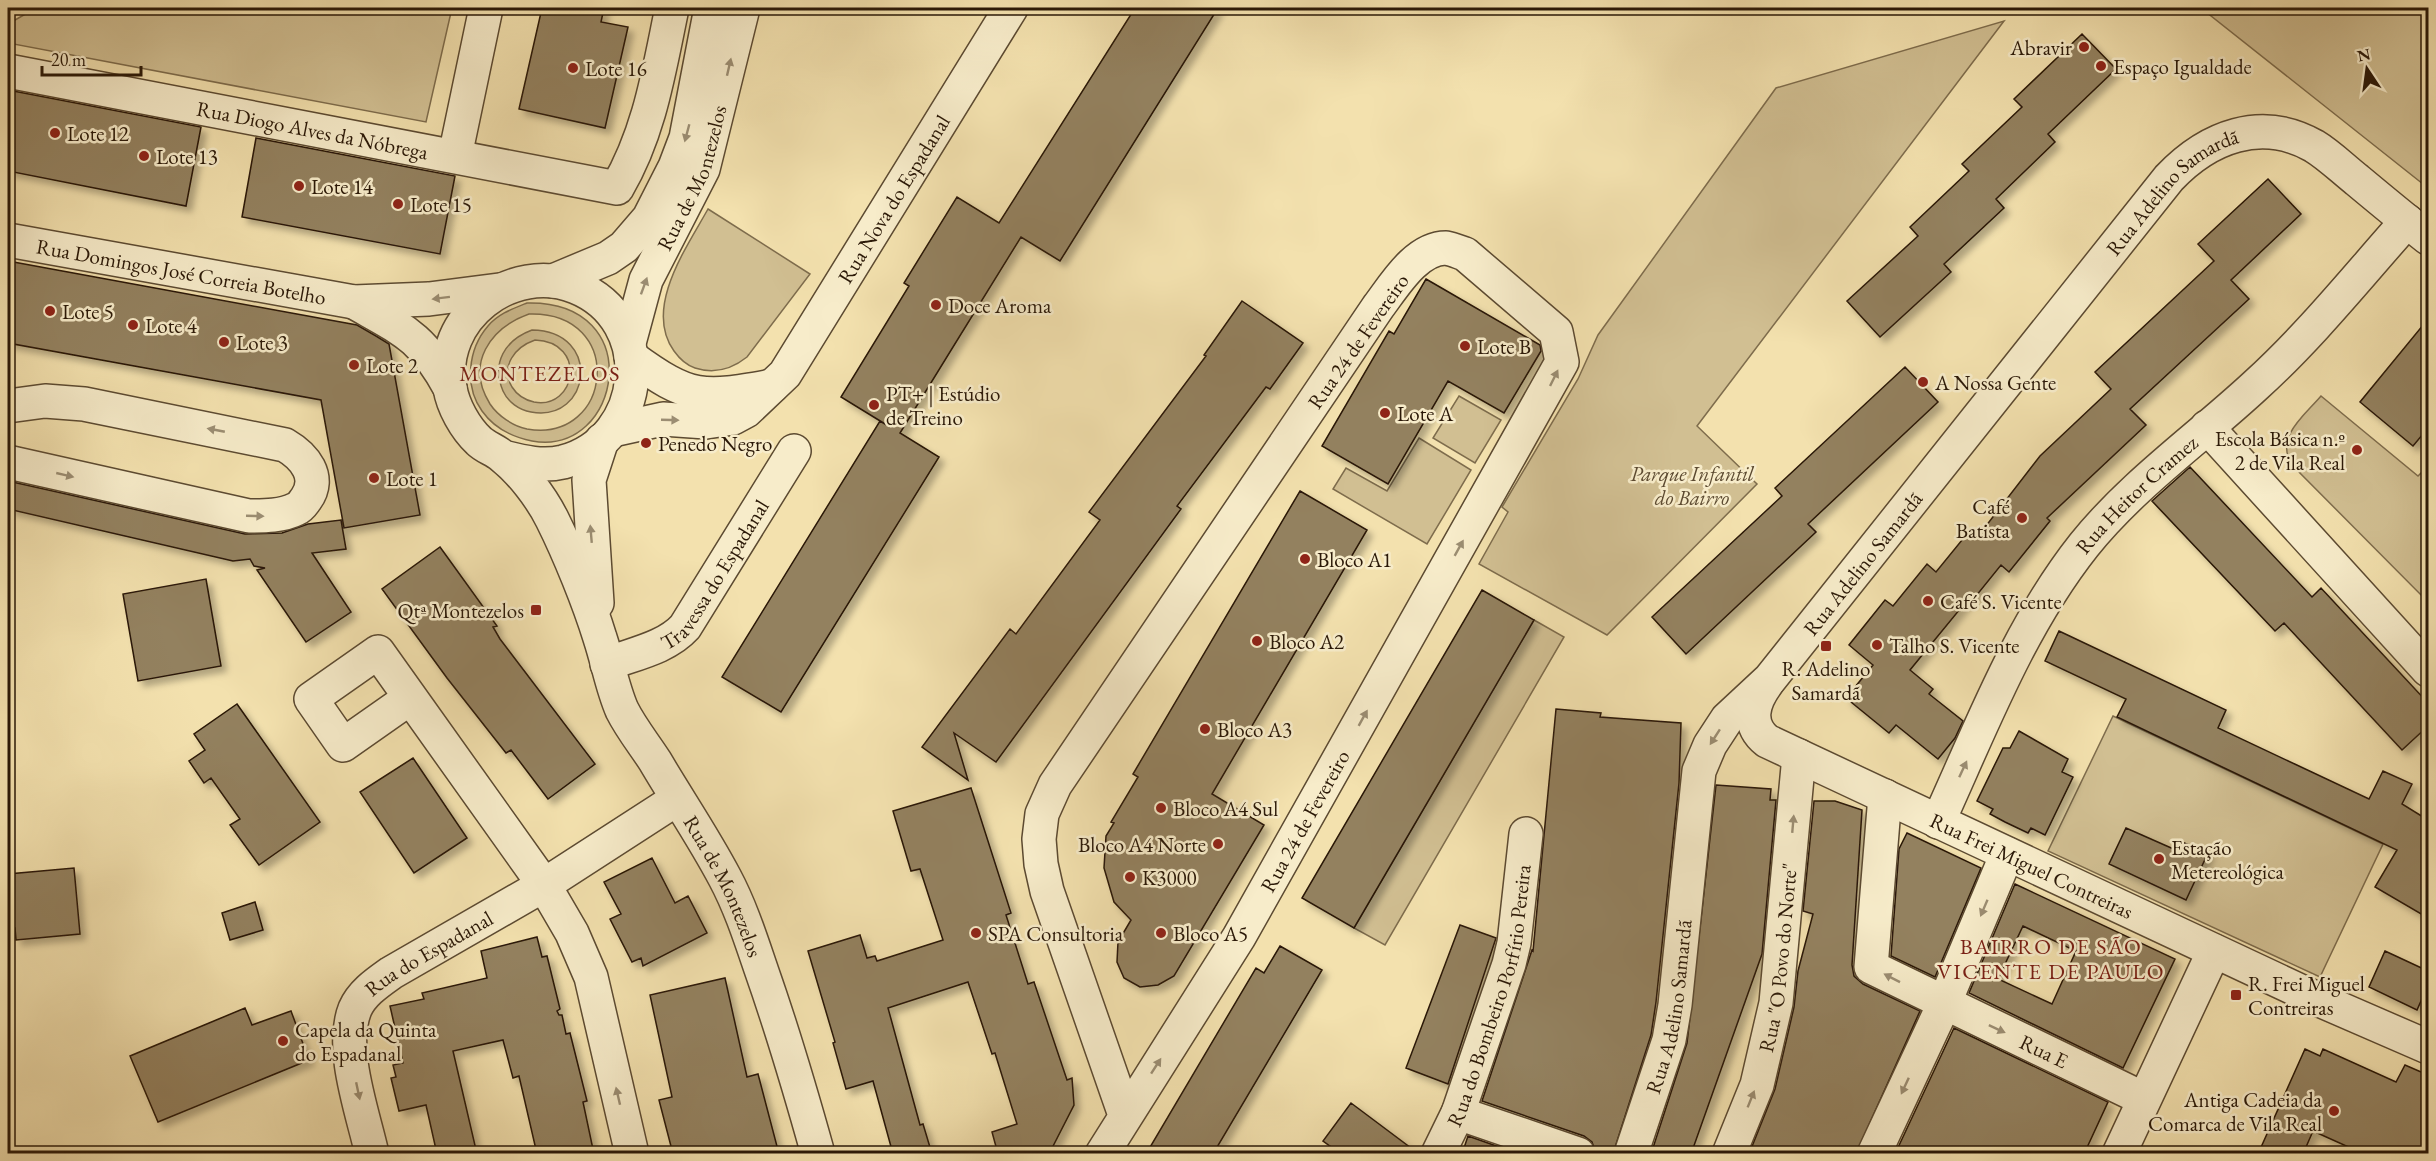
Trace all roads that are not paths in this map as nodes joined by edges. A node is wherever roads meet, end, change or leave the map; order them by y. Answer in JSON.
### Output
{"nodes":[{"id":1,"x":486,"y":8,"type":"edge"},
{"id":2,"x":672,"y":8,"type":"edge"},
{"id":3,"x":711,"y":8,"type":"edge"},
{"id":4,"x":743,"y":8,"type":"edge"},
{"id":5,"x":1011,"y":8,"type":"edge"},
{"id":6,"x":8,"y":71,"type":"edge"},
{"id":7,"x":455,"y":156,"type":"junction"},
{"id":8,"x":2418,"y":230,"type":"edge"},
{"id":9,"x":8,"y":240,"type":"edge"},
{"id":10,"x":553,"y":281,"type":"junction"},
{"id":11,"x":499,"y":290,"type":"junction"},
{"id":12,"x":354,"y":302,"type":"junction"},
{"id":13,"x":630,"y":350,"type":"junction"},
{"id":14,"x":772,"y":387,"type":"junction"},
{"id":15,"x":450,"y":388,"type":"junction"},
{"id":16,"x":8,"y":406,"type":"edge"},
{"id":17,"x":2207,"y":427,"type":"junction"},
{"id":18,"x":608,"y":435,"type":"junction"},
{"id":19,"x":794,"y":451,"type":"dead end"},
{"id":20,"x":503,"y":457,"type":"junction"},
{"id":21,"x":8,"y":462,"type":"edge"},
{"id":22,"x":603,"y":649,"type":"junction"},
{"id":23,"x":2428,"y":670,"type":"edge"},
{"id":24,"x":1770,"y":679,"type":"junction"},
{"id":25,"x":410,"y":698,"type":"dead end"},
{"id":26,"x":1799,"y":756,"type":"junction"},
{"id":27,"x":1886,"y":796,"type":"junction"},
{"id":28,"x":677,"y":799,"type":"junction"},
{"id":29,"x":1938,"y":822,"type":"junction"},
{"id":30,"x":1526,"y":834,"type":"dead end"},
{"id":31,"x":2007,"y":854,"type":"junction"},
{"id":32,"x":544,"y":885,"type":"junction"},
{"id":33,"x":2214,"y":951,"type":"junction"},
{"id":34,"x":1944,"y":1004,"type":"junction"},
{"id":35,"x":2428,"y":1047,"type":"edge"},
{"id":36,"x":2144,"y":1099,"type":"junction"},
{"id":37,"x":1458,"y":1113,"type":"junction"},
{"id":38,"x":1125,"y":1115,"type":"junction"},
{"id":39,"x":372,"y":1154,"type":"edge"},
{"id":40,"x":632,"y":1154,"type":"edge"},
{"id":41,"x":818,"y":1154,"type":"edge"},
{"id":42,"x":1102,"y":1154,"type":"edge"},
{"id":43,"x":1438,"y":1154,"type":"edge"},
{"id":44,"x":1578,"y":1154,"type":"edge"},
{"id":45,"x":1631,"y":1154,"type":"edge"},
{"id":46,"x":1729,"y":1154,"type":"edge"},
{"id":47,"x":1874,"y":1154,"type":"edge"},
{"id":48,"x":2119,"y":1154,"type":"edge"}],
"edges":[{"from":1,"to":7,"type":"street"},
{"from":2,"to":7,"type":"street","name":"Rua Diogo Alves da Nóbrega"},
{"from":3,"to":10,"type":"street","name":"Rua de Montezelos","one_way":true},
{"from":13,"to":4,"type":"street","name":"Rua de Montezelos","one_way":true},
{"from":5,"to":14,"type":"street","name":"Rua Nova do Espadanal"},
{"from":6,"to":7,"type":"street","name":"Rua Diogo Alves da Nóbrega"},
{"from":8,"to":17,"type":"street","name":"Rua Heitor Cramez"},
{"from":8,"to":24,"type":"street","name":"Rua Adelino Samardã"},
{"from":9,"to":12,"type":"street","name":"Rua Domingos José Correia Botelho"},
{"from":10,"to":11,"type":"street"},
{"from":10,"to":13,"type":"street"},
{"from":11,"to":12,"type":"street","one_way":true},
{"from":11,"to":15,"type":"street"},
{"from":12,"to":15,"type":"street"},
{"from":13,"to":14,"type":"street"},
{"from":13,"to":18,"type":"street"},
{"from":18,"to":14,"type":"street","name":"Rua Nova do Espadanal","one_way":true},
{"from":15,"to":20,"type":"street"},
{"from":21,"to":16,"type":"street","one_way":true},
{"from":17,"to":23,"type":"street"},
{"from":29,"to":17,"type":"street","name":"Rua Heitor Cramez","one_way":true},
{"from":18,"to":20,"type":"street"},
{"from":22,"to":18,"type":"street","one_way":true},
{"from":19,"to":22,"type":"street","name":"Travessa do Espadanal"},
{"from":20,"to":22,"type":"street"},
{"from":22,"to":28,"type":"street","name":"Rua de Montezelos"},
{"from":24,"to":26,"type":"street","name":"Rua Frei Miguel Contreiras"},
{"from":24,"to":45,"type":"street","name":"Rua Adelino Samardã","one_way":true},
{"from":25,"to":32,"type":"street"},
{"from":26,"to":27,"type":"street","name":"Rua Frei Miguel Contreiras"},
{"from":46,"to":26,"type":"street","name":"Rua \"O Povo do Norte\"","one_way":true},
{"from":27,"to":29,"type":"street","name":"Rua Frei Miguel Contreiras"},
{"from":34,"to":27,"type":"street","name":"Rua E","one_way":true},
{"from":28,"to":32,"type":"street","name":"Rua do Espadanal"},
{"from":28,"to":41,"type":"street","name":"Rua de Montezelos"},
{"from":29,"to":31,"type":"street","name":"Rua Frei Miguel Contreiras"},
{"from":30,"to":37,"type":"street","name":"Rua do Bombeiro Porfírio Pereira"},
{"from":31,"to":33,"type":"street","name":"Rua Frei Miguel Contreiras"},
{"from":31,"to":34,"type":"street","one_way":true},
{"from":32,"to":39,"type":"street","name":"Rua do Espadanal","one_way":true},
{"from":40,"to":32,"type":"street","one_way":true},
{"from":33,"to":35,"type":"street","name":"Rua Frei Miguel Contreiras"},
{"from":33,"to":36,"type":"street"},
{"from":34,"to":36,"type":"street","name":"Rua E","one_way":true},
{"from":34,"to":47,"type":"street","one_way":true},
{"from":36,"to":48,"type":"street"},
{"from":37,"to":43,"type":"street","name":"Rua do Bombeiro Porfírio Pereira"},
{"from":37,"to":44,"type":"street"},
{"from":38,"to":38,"type":"street","name":"Rua 24 de Fevereiro","one_way":true},
{"from":38,"to":42,"type":"street","name":"Rua 24 de Fevereiro"}]}
